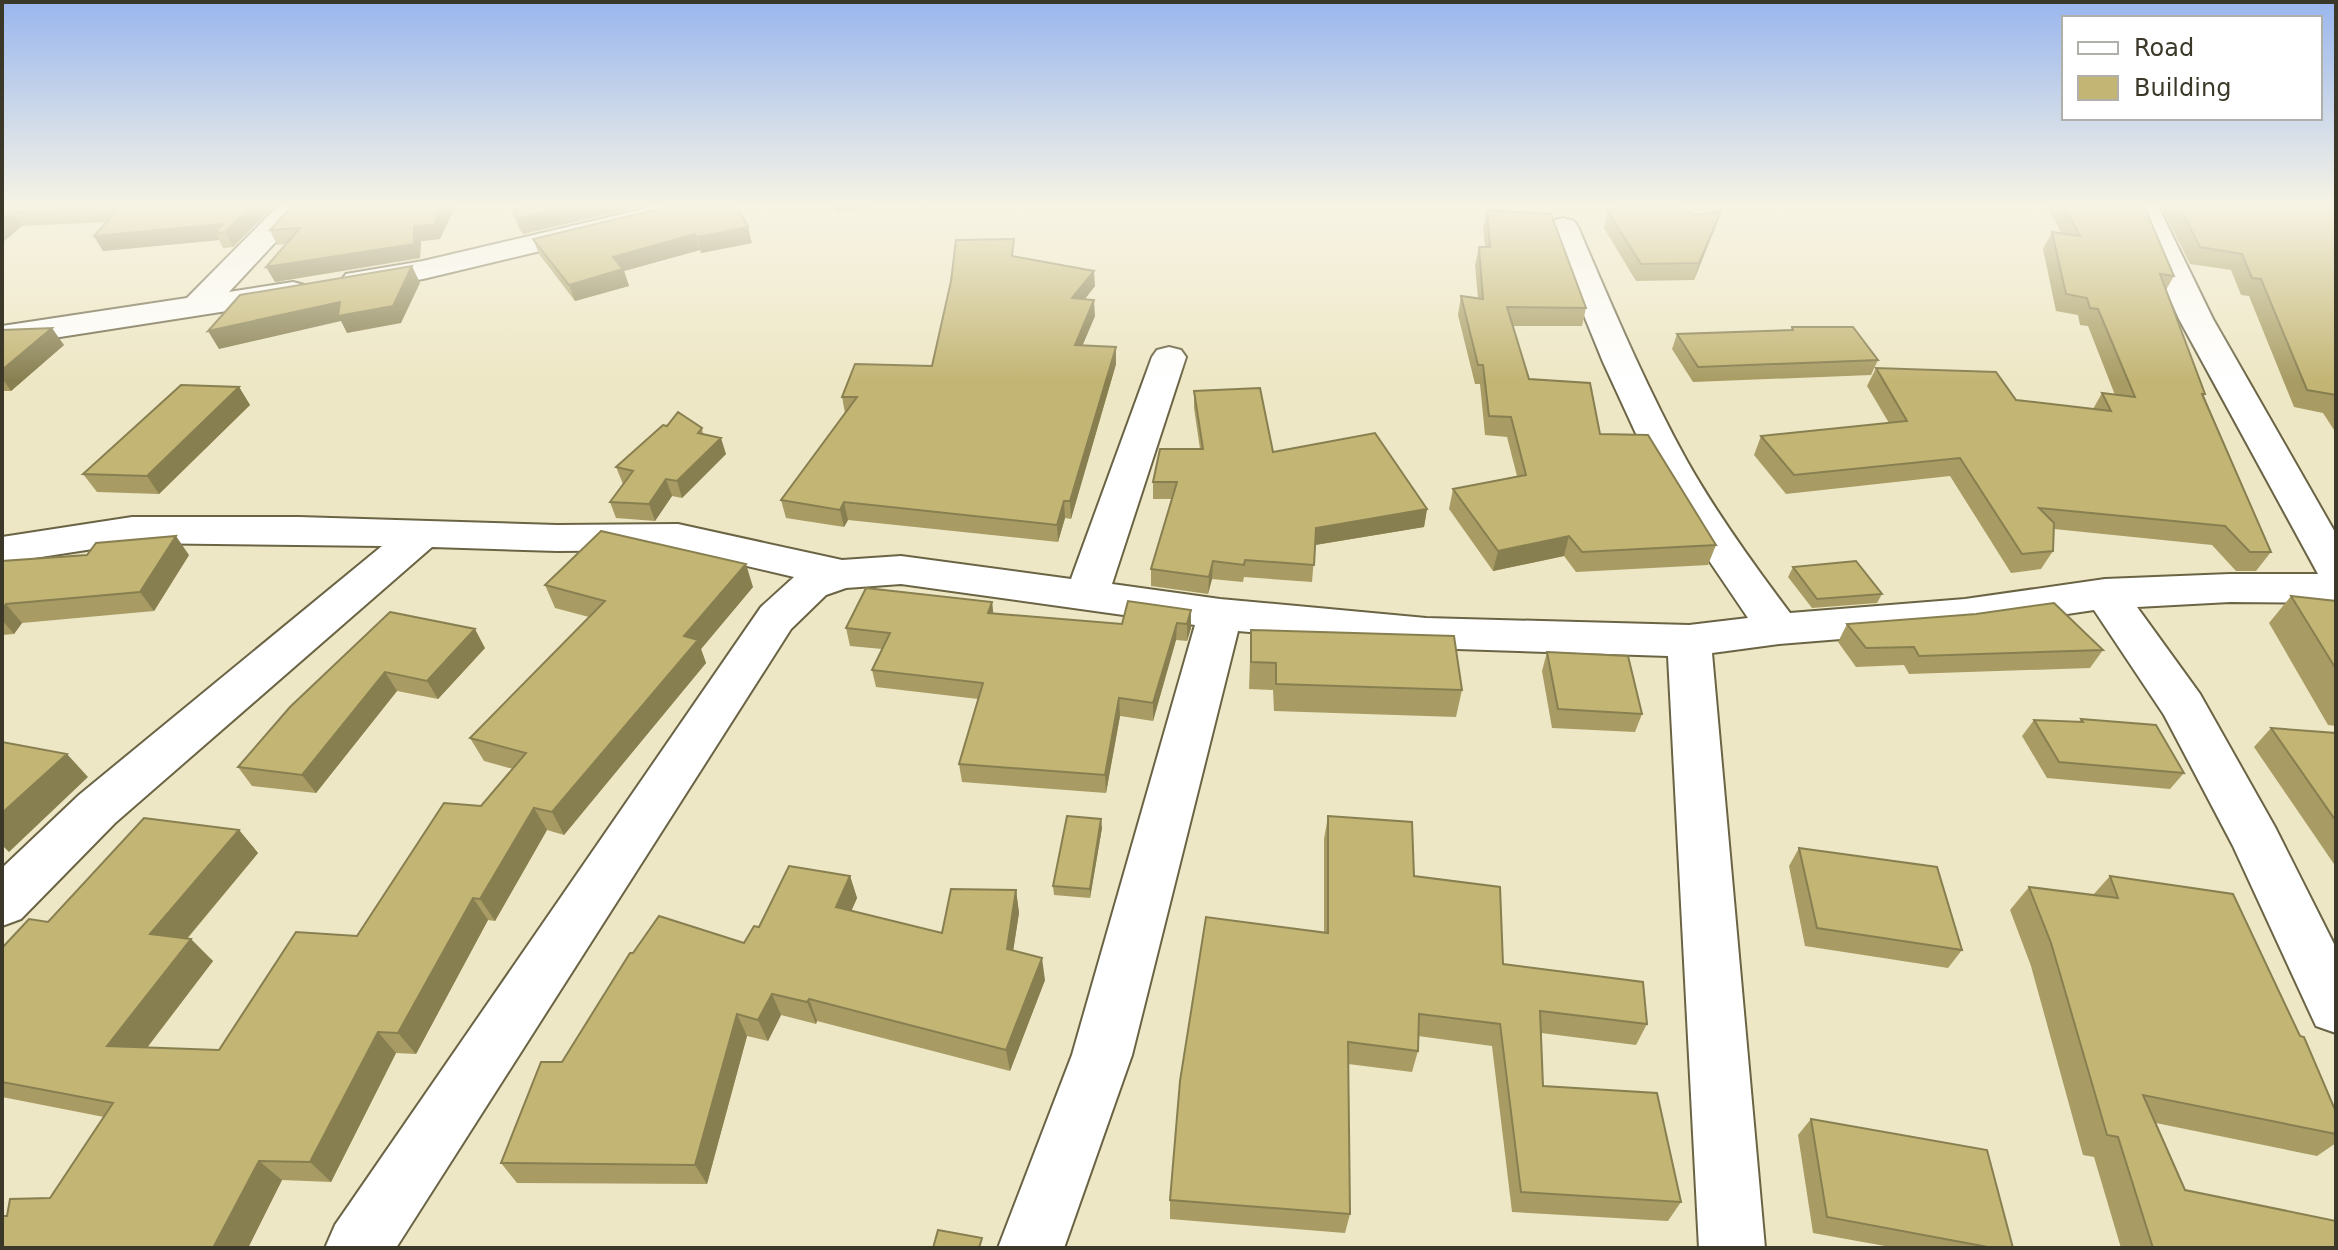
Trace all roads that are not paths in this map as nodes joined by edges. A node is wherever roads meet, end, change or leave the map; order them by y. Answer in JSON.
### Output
{"nodes":[{"id":1,"x":238,"y":264,"type":"edge"},
{"id":2,"x":447,"y":264,"type":"edge"},
{"id":3,"x":1579,"y":264,"type":"edge"},
{"id":4,"x":2170,"y":264,"type":"edge"},
{"id":5,"x":196,"y":308,"type":"junction"},
{"id":6,"x":2,"y":336,"type":"edge"},
{"id":7,"x":1169,"y":357,"type":"dead end"},
{"id":8,"x":422,"y":534,"type":"junction"},
{"id":9,"x":2,"y":550,"type":"edge"},
{"id":10,"x":2336,"y":570,"type":"edge"},
{"id":11,"x":842,"y":574,"type":"junction"},
{"id":12,"x":2336,"y":589,"type":"edge"},
{"id":13,"x":1087,"y":594,"type":"junction"},
{"id":14,"x":2105,"y":594,"type":"junction"},
{"id":15,"x":1220,"y":614,"type":"junction"},
{"id":16,"x":1779,"y":629,"type":"junction"},
{"id":17,"x":1689,"y":641,"type":"junction"},
{"id":18,"x":2,"y":903,"type":"edge"},
{"id":19,"x":2336,"y":1007,"type":"edge"},
{"id":20,"x":358,"y":1248,"type":"edge"},
{"id":21,"x":1031,"y":1248,"type":"edge"},
{"id":22,"x":1732,"y":1248,"type":"edge"}],
"edges":[{"from":1,"to":5,"type":"street"},
{"from":2,"to":5,"type":"street"},
{"from":3,"to":16,"type":"street"},
{"from":4,"to":10,"type":"street"},
{"from":5,"to":6,"type":"street"},
{"from":7,"to":13,"type":"street"},
{"from":8,"to":9,"type":"street"},
{"from":8,"to":11,"type":"street"},
{"from":8,"to":18,"type":"street"},
{"from":11,"to":13,"type":"street"},
{"from":11,"to":20,"type":"street"},
{"from":12,"to":14,"type":"street"},
{"from":13,"to":15,"type":"street"},
{"from":14,"to":16,"type":"street"},
{"from":14,"to":19,"type":"street"},
{"from":15,"to":17,"type":"street"},
{"from":15,"to":21,"type":"street"},
{"from":16,"to":17,"type":"street"},
{"from":17,"to":22,"type":"street"}]}
